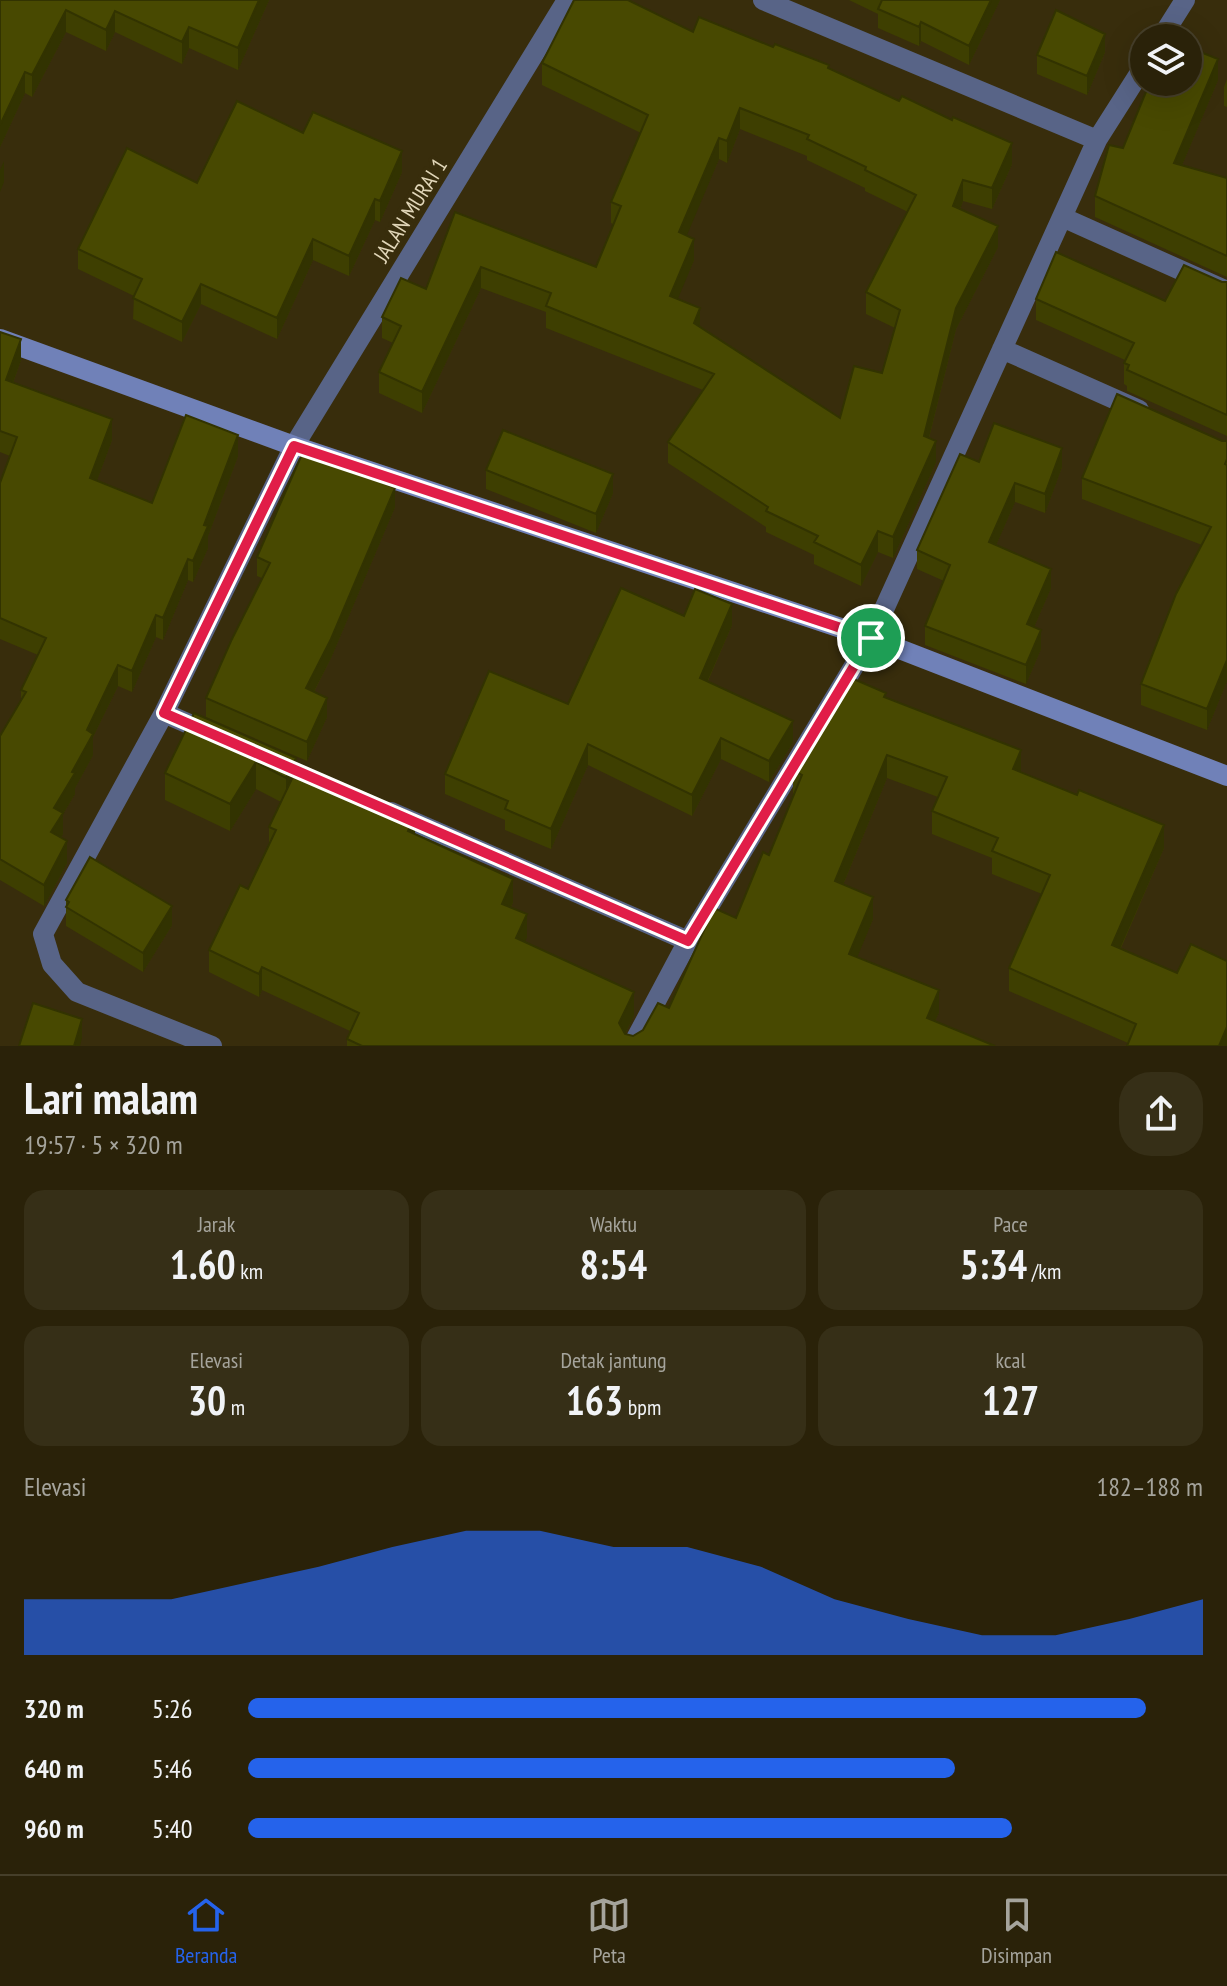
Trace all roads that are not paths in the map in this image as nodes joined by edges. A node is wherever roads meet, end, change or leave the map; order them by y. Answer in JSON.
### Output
{"nodes":[{"id":1,"x":567,"y":0,"type":"edge"},
{"id":2,"x":763,"y":0,"type":"edge"},
{"id":3,"x":1185,"y":0,"type":"edge"},
{"id":4,"x":1170,"y":24,"type":"edge"},
{"id":5,"x":1130,"y":88,"type":"edge"},
{"id":6,"x":1097,"y":140,"type":"junction"},
{"id":7,"x":1062,"y":217,"type":"junction"},
{"id":8,"x":1227,"y":291,"type":"edge"},
{"id":9,"x":0,"y":339,"type":"edge"},
{"id":10,"x":1002,"y":349,"type":"junction"},
{"id":11,"x":1157,"y":418,"type":"edge"},
{"id":12,"x":294,"y":446,"type":"junction"},
{"id":13,"x":871,"y":638,"type":"junction"},
{"id":14,"x":164,"y":713,"type":"junction"},
{"id":15,"x":237,"y":745,"type":"edge"},
{"id":16,"x":1227,"y":776,"type":"edge"},
{"id":17,"x":368,"y":802,"type":"edge"},
{"id":18,"x":688,"y":941,"type":"junction"},
{"id":19,"x":212,"y":1046,"type":"edge"},
{"id":20,"x":632,"y":1046,"type":"edge"}],
"edges":[{"from":1,"to":12,"type":"street","name":"JALAN MURAI 1"},
{"from":2,"to":6,"type":"street"},
{"from":3,"to":4,"type":"street"},
{"from":5,"to":6,"type":"street"},
{"from":6,"to":7,"type":"street"},
{"from":7,"to":8,"type":"street"},
{"from":7,"to":10,"type":"street"},
{"from":9,"to":12,"type":"street"},
{"from":10,"to":11,"type":"street"},
{"from":10,"to":13,"type":"street"},
{"from":12,"to":13,"type":"street"},
{"from":12,"to":14,"type":"street","name":"JALAN MURAI 1"},
{"from":13,"to":16,"type":"street"},
{"from":13,"to":18,"type":"street"},
{"from":14,"to":15,"type":"street"},
{"from":14,"to":19,"type":"street","name":"JALAN MURAI 1"},
{"from":17,"to":18,"type":"street"},
{"from":18,"to":20,"type":"street"}]}
